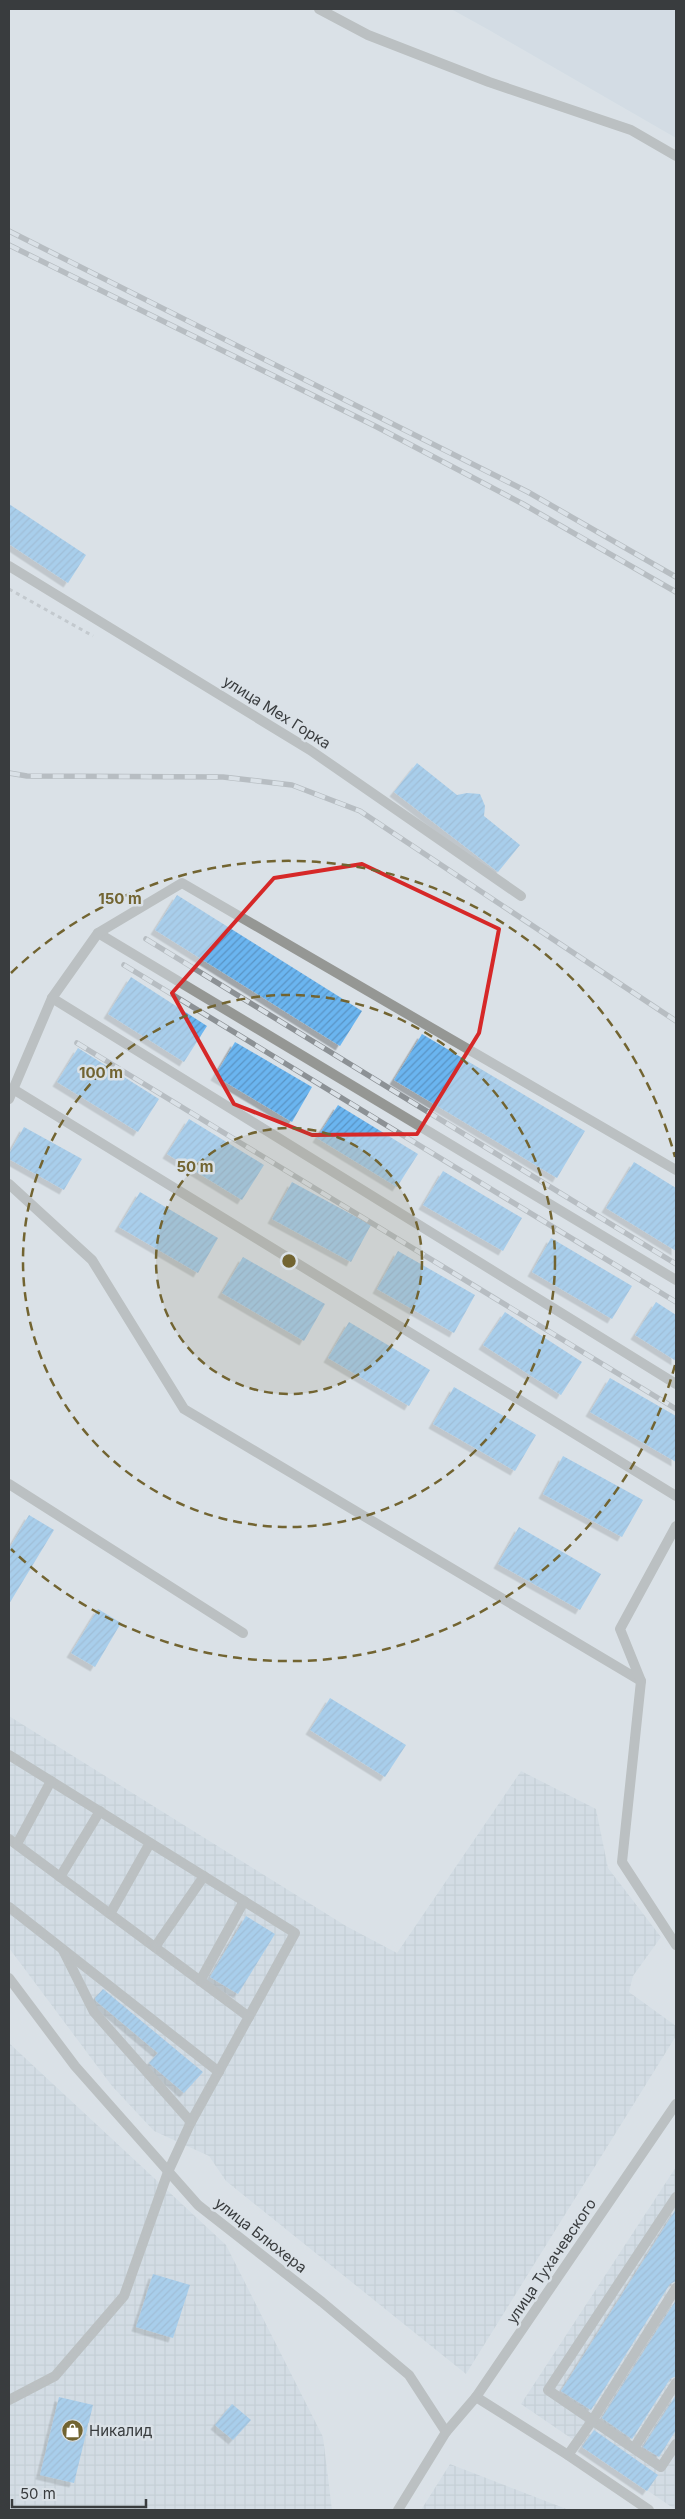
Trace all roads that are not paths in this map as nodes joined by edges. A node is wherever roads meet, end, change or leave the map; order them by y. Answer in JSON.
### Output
{"nodes":[{"id":1,"x":319,"y":9,"type":"edge"},
{"id":2,"x":676,"y":156,"type":"edge"},
{"id":3,"x":9,"y":566,"type":"edge"},
{"id":4,"x":521,"y":896,"type":"dead end"},
{"id":5,"x":98,"y":933,"type":"junction"},
{"id":6,"x":52,"y":998,"type":"junction"},
{"id":7,"x":11,"y":1094,"type":"edge"},
{"id":8,"x":676,"y":1170,"type":"edge"},
{"id":9,"x":9,"y":1184,"type":"edge"},
{"id":10,"x":676,"y":1280,"type":"edge"},
{"id":11,"x":676,"y":1384,"type":"edge"},
{"id":12,"x":9,"y":1484,"type":"edge"},
{"id":13,"x":676,"y":1496,"type":"edge"},
{"id":14,"x":676,"y":1526,"type":"edge"},
{"id":15,"x":243,"y":1633,"type":"dead end"},
{"id":16,"x":641,"y":1681,"type":"junction"},
{"id":17,"x":9,"y":1754,"type":"edge"},
{"id":18,"x":51,"y":1781,"type":"junction"},
{"id":19,"x":100,"y":1811,"type":"junction"},
{"id":20,"x":13,"y":1842,"type":"edge"},
{"id":21,"x":150,"y":1843,"type":"junction"},
{"id":22,"x":204,"y":1876,"type":"junction"},
{"id":23,"x":60,"y":1877,"type":"junction"},
{"id":24,"x":244,"y":1901,"type":"junction"},
{"id":25,"x":9,"y":1907,"type":"edge"},
{"id":26,"x":110,"y":1914,"type":"junction"},
{"id":27,"x":676,"y":1945,"type":"edge"},
{"id":28,"x":154,"y":1947,"type":"junction"},
{"id":29,"x":62,"y":1949,"type":"junction"},
{"id":30,"x":9,"y":1978,"type":"edge"},
{"id":31,"x":200,"y":1981,"type":"junction"},
{"id":32,"x":249,"y":2017,"type":"junction"},
{"id":33,"x":219,"y":2072,"type":"junction"},
{"id":34,"x":676,"y":2104,"type":"edge"},
{"id":35,"x":191,"y":2122,"type":"junction"},
{"id":36,"x":168,"y":2172,"type":"junction"},
{"id":37,"x":676,"y":2197,"type":"edge"},
{"id":38,"x":676,"y":2288,"type":"edge"},
{"id":39,"x":676,"y":2383,"type":"edge"},
{"id":40,"x":476,"y":2397,"type":"junction"},
{"id":41,"x":9,"y":2400,"type":"edge"},
{"id":42,"x":592,"y":2421,"type":"junction"},
{"id":43,"x":446,"y":2432,"type":"junction"},
{"id":44,"x":676,"y":2444,"type":"edge"},
{"id":45,"x":634,"y":2448,"type":"junction"},
{"id":46,"x":568,"y":2455,"type":"junction"},
{"id":47,"x":398,"y":2510,"type":"edge"},
{"id":48,"x":649,"y":2510,"type":"edge"}],
"edges":[{"from":1,"to":2,"type":"street"},
{"from":3,"to":4,"type":"street","name":"улица Мех Горка"},
{"from":5,"to":6,"type":"street"},
{"from":5,"to":8,"type":"street"},
{"from":5,"to":10,"type":"street"},
{"from":6,"to":7,"type":"street"},
{"from":6,"to":11,"type":"street"},
{"from":7,"to":13,"type":"street"},
{"from":9,"to":16,"type":"street"},
{"from":12,"to":15,"type":"street"},
{"from":14,"to":16,"type":"street"},
{"from":16,"to":27,"type":"street"},
{"from":17,"to":18,"type":"street"},
{"from":18,"to":19,"type":"street"},
{"from":18,"to":20,"type":"street"},
{"from":19,"to":21,"type":"street"},
{"from":19,"to":23,"type":"street"},
{"from":20,"to":23,"type":"street"},
{"from":21,"to":22,"type":"street"},
{"from":21,"to":26,"type":"street"},
{"from":22,"to":24,"type":"street"},
{"from":22,"to":28,"type":"street"},
{"from":23,"to":26,"type":"street"},
{"from":24,"to":31,"type":"street"},
{"from":24,"to":32,"type":"street"},
{"from":25,"to":29,"type":"street"},
{"from":26,"to":28,"type":"street"},
{"from":28,"to":31,"type":"street"},
{"from":29,"to":33,"type":"street"},
{"from":29,"to":35,"type":"street"},
{"from":30,"to":36,"type":"street","name":"улица Блюхера"},
{"from":31,"to":32,"type":"street"},
{"from":32,"to":33,"type":"street"},
{"from":33,"to":35,"type":"street"},
{"from":34,"to":40,"type":"street","name":"улица Тухачевского"},
{"from":35,"to":36,"type":"street"},
{"from":36,"to":41,"type":"street"},
{"from":36,"to":43,"type":"street","name":"улица Блюхера"},
{"from":37,"to":42,"type":"street"},
{"from":38,"to":42,"type":"street"},
{"from":39,"to":45,"type":"street"},
{"from":40,"to":43,"type":"street","name":"улица Тухачевского"},
{"from":40,"to":46,"type":"street"},
{"from":42,"to":45,"type":"street"},
{"from":42,"to":46,"type":"street"},
{"from":43,"to":47,"type":"street"},
{"from":44,"to":45,"type":"street"},
{"from":46,"to":48,"type":"street"}]}
